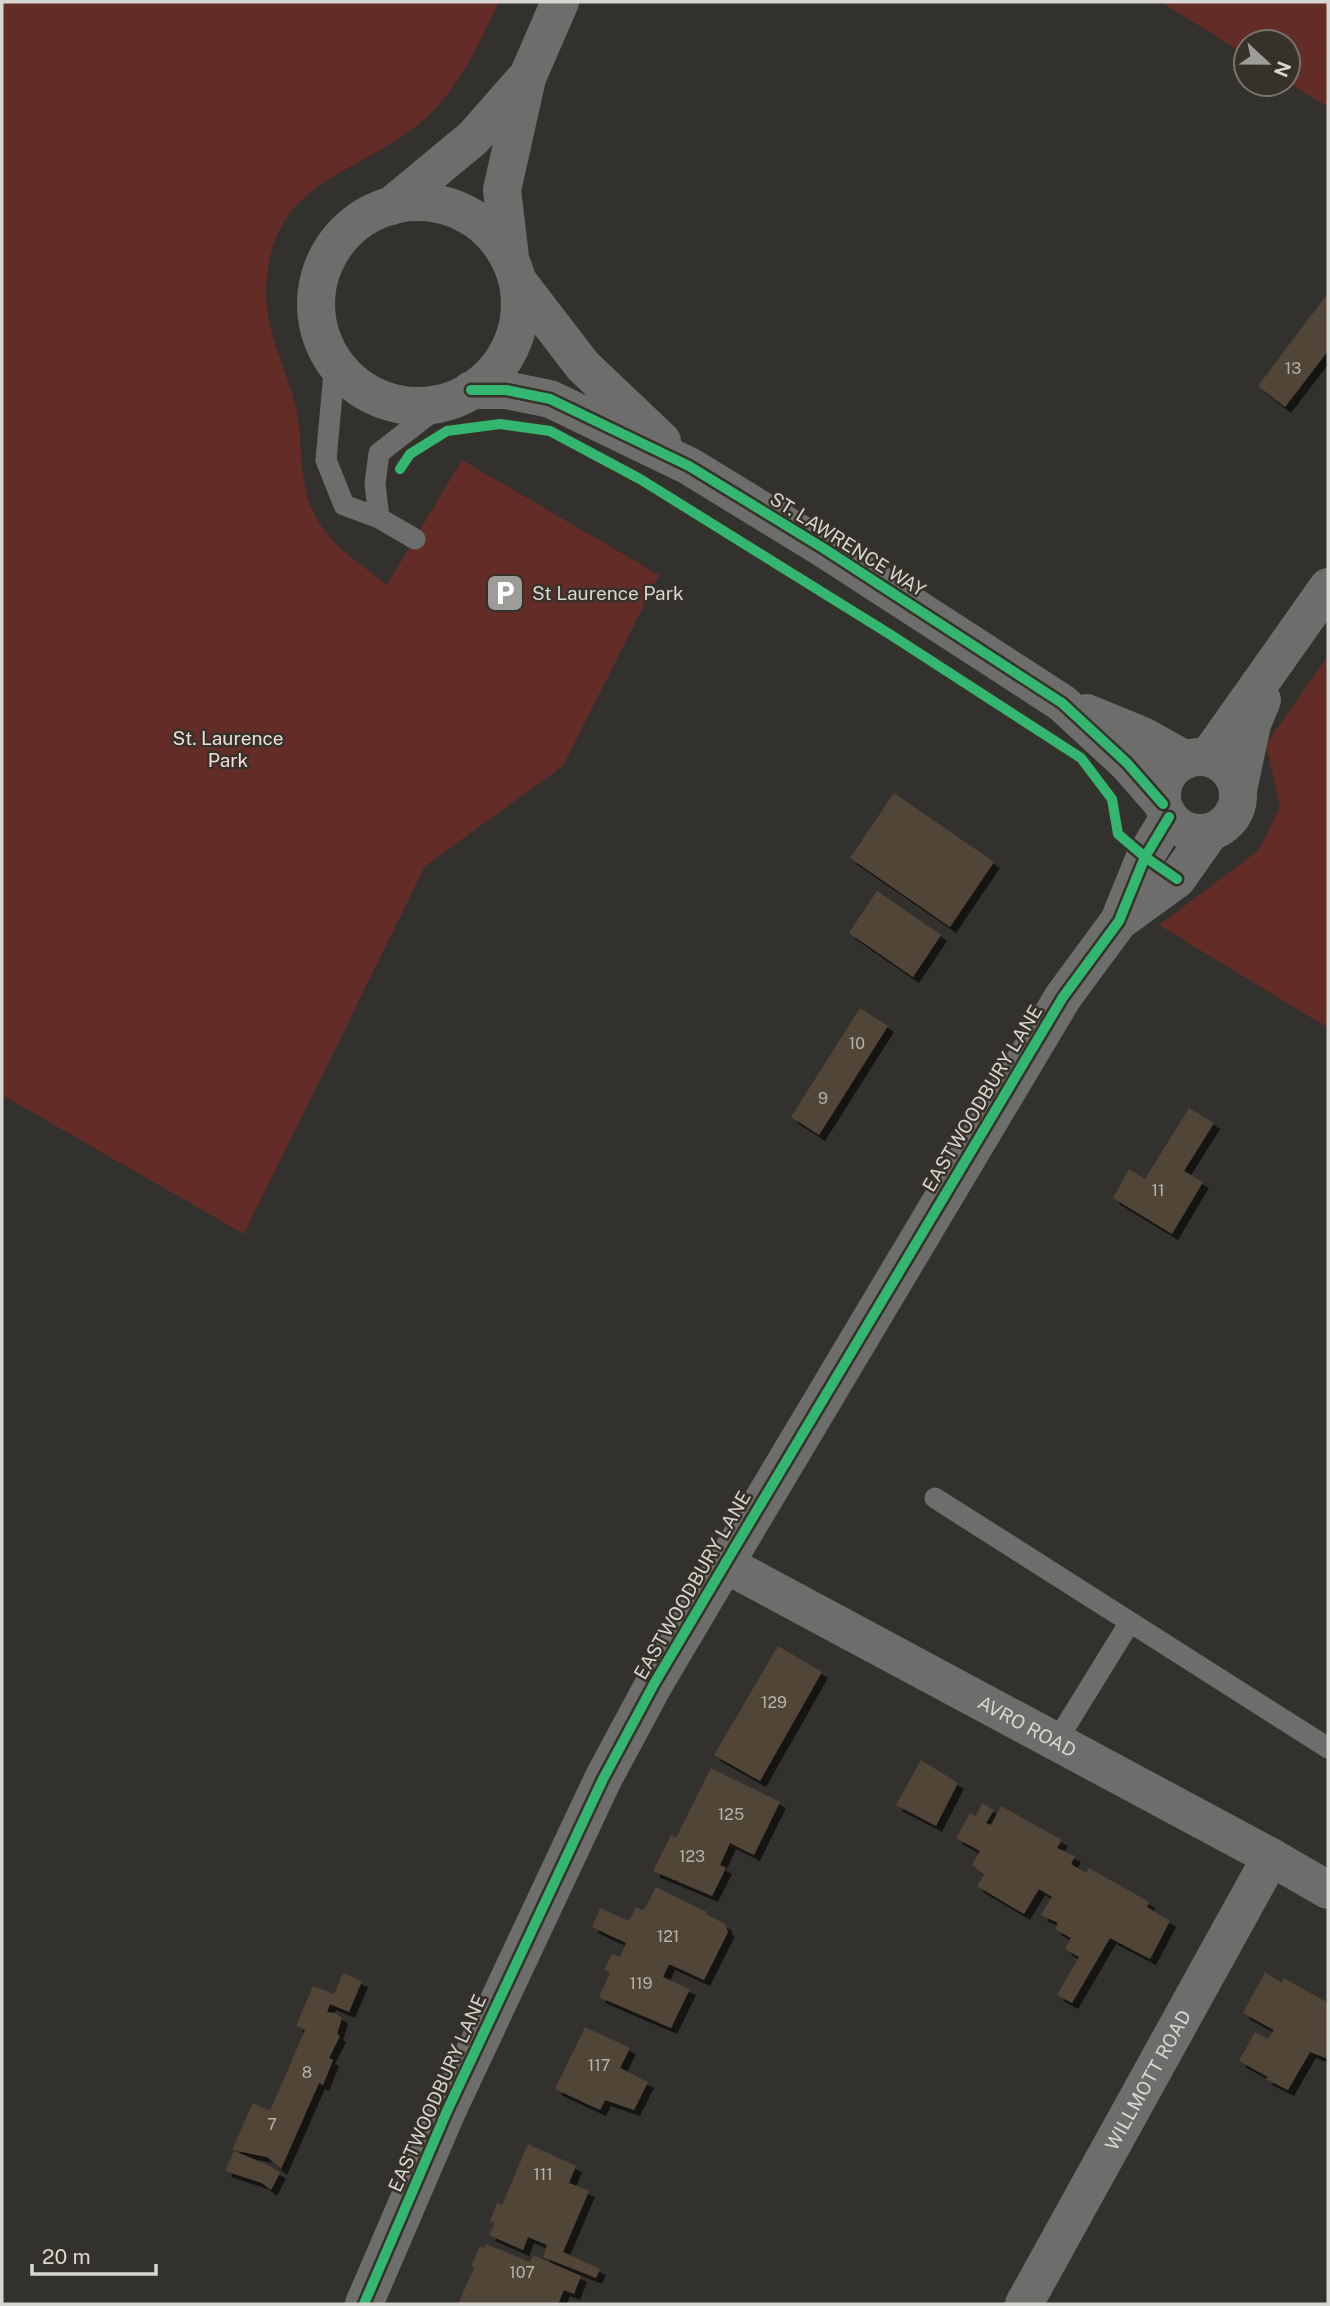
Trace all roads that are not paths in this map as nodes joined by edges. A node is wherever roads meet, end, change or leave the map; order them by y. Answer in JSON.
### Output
{"nodes":[{"id":1,"x":560,"y":2,"type":"edge"},
{"id":2,"x":527,"y":78,"type":"junction"},
{"id":3,"x":391,"y":206,"type":"junction"},
{"id":4,"x":513,"y":268,"type":"junction"},
{"id":5,"x":335,"y":362,"type":"junction"},
{"id":6,"x":456,"y":398,"type":"junction"},
{"id":7,"x":689,"y":466,"type":"junction"},
{"id":8,"x":379,"y":518,"type":"junction"},
{"id":9,"x":415,"y":539,"type":"dead end"},
{"id":10,"x":1328,"y":587,"type":"edge"},
{"id":11,"x":1283,"y":653,"type":"junction"},
{"id":12,"x":1062,"y":703,"type":"junction"},
{"id":13,"x":1197,"y":759,"type":"junction"},
{"id":14,"x":1238,"y":790,"type":"junction"},
{"id":15,"x":1166,"y":810,"type":"junction"},
{"id":16,"x":1210,"y":832,"type":"junction"},
{"id":17,"x":1119,"y":921,"type":"junction"},
{"id":18,"x":935,"y":1498,"type":"dead end"},
{"id":19,"x":725,"y":1564,"type":"junction"},
{"id":20,"x":1130,"y":1622,"type":"junction"},
{"id":21,"x":1056,"y":1742,"type":"junction"},
{"id":22,"x":1328,"y":1748,"type":"edge"},
{"id":23,"x":1271,"y":1857,"type":"junction"},
{"id":24,"x":1328,"y":1891,"type":"edge"},
{"id":25,"x":364,"y":2304,"type":"edge"},
{"id":26,"x":1024,"y":2304,"type":"edge"}],
"edges":[{"from":1,"to":2,"type":"street"},
{"from":2,"to":3,"type":"street"},
{"from":2,"to":4,"type":"street"},
{"from":3,"to":4,"type":"street"},
{"from":3,"to":5,"type":"street"},
{"from":4,"to":6,"type":"street"},
{"from":4,"to":7,"type":"street","name":"ST. LAWRENCE WAY"},
{"from":5,"to":6,"type":"street"},
{"from":5,"to":8,"type":"lane"},
{"from":6,"to":7,"type":"street","name":"ST. LAWRENCE WAY"},
{"from":6,"to":8,"type":"lane"},
{"from":7,"to":12,"type":"street","name":"ST. LAWRENCE WAY"},
{"from":8,"to":9,"type":"lane"},
{"from":10,"to":11,"type":"street"},
{"from":11,"to":13,"type":"street"},
{"from":11,"to":14,"type":"street"},
{"from":12,"to":13,"type":"street","name":"ST. LAWRENCE WAY"},
{"from":12,"to":15,"type":"street","name":"ST. LAWRENCE WAY"},
{"from":13,"to":14,"type":"street"},
{"from":13,"to":15,"type":"street"},
{"from":14,"to":16,"type":"street"},
{"from":15,"to":16,"type":"street"},
{"from":15,"to":17,"type":"street","name":"EASTWOODBURY LANE"},
{"from":16,"to":17,"type":"street","name":"EASTWOODBURY LANE"},
{"from":17,"to":19,"type":"street","name":"EASTWOODBURY LANE"},
{"from":18,"to":20,"type":"lane"},
{"from":19,"to":21,"type":"street","name":"AVRO ROAD"},
{"from":19,"to":25,"type":"street","name":"EASTWOODBURY LANE"},
{"from":20,"to":21,"type":"lane"},
{"from":20,"to":22,"type":"lane"},
{"from":21,"to":23,"type":"street","name":"AVRO ROAD"},
{"from":23,"to":24,"type":"street","name":"AVRO ROAD"},
{"from":23,"to":26,"type":"street","name":"WILLMOTT ROAD"}]}
